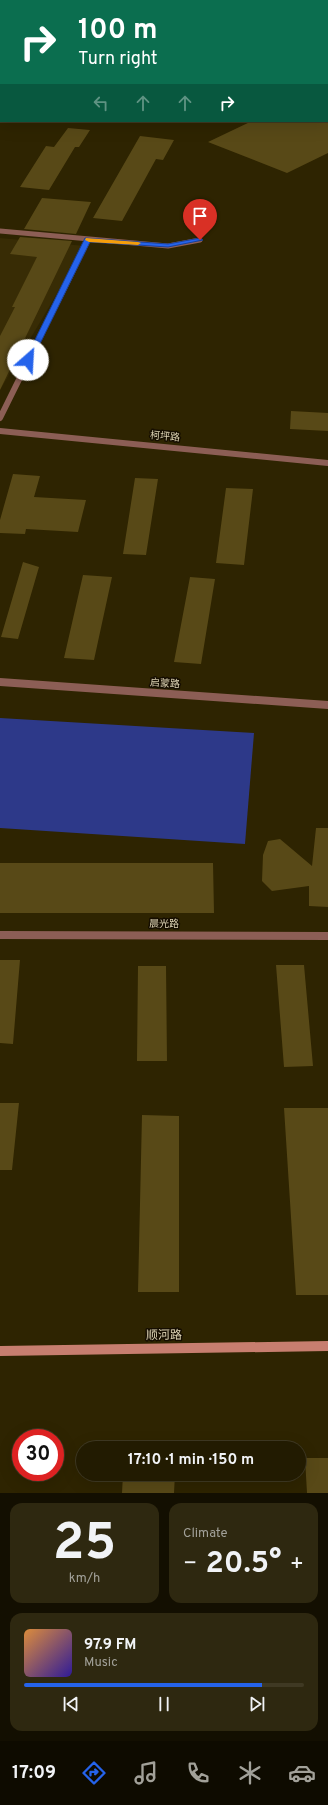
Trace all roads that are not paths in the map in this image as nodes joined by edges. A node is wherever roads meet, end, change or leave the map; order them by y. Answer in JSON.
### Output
{"nodes":[{"id":1,"x":0,"y":231,"type":"edge"},
{"id":2,"x":88,"y":240,"type":"junction"},
{"id":3,"x":200,"y":240,"type":"dead end"},
{"id":4,"x":0,"y":418,"type":"edge"},
{"id":5,"x":0,"y":431,"type":"edge"},
{"id":6,"x":328,"y":463,"type":"edge"},
{"id":7,"x":0,"y":682,"type":"edge"},
{"id":8,"x":328,"y":705,"type":"edge"},
{"id":9,"x":0,"y":935,"type":"edge"},
{"id":10,"x":328,"y":936,"type":"edge"},
{"id":11,"x":328,"y":1346,"type":"edge"},
{"id":12,"x":0,"y":1351,"type":"edge"}],
"edges":[{"from":1,"to":2,"type":"street"},
{"from":2,"to":3,"type":"street"},
{"from":2,"to":4,"type":"street"},
{"from":5,"to":6,"type":"street","name":"柯坪路"},
{"from":7,"to":8,"type":"street","name":"启蒙路"},
{"from":9,"to":10,"type":"street","name":"晨光路"},
{"from":11,"to":12,"type":"street","name":"顺河路"}]}
